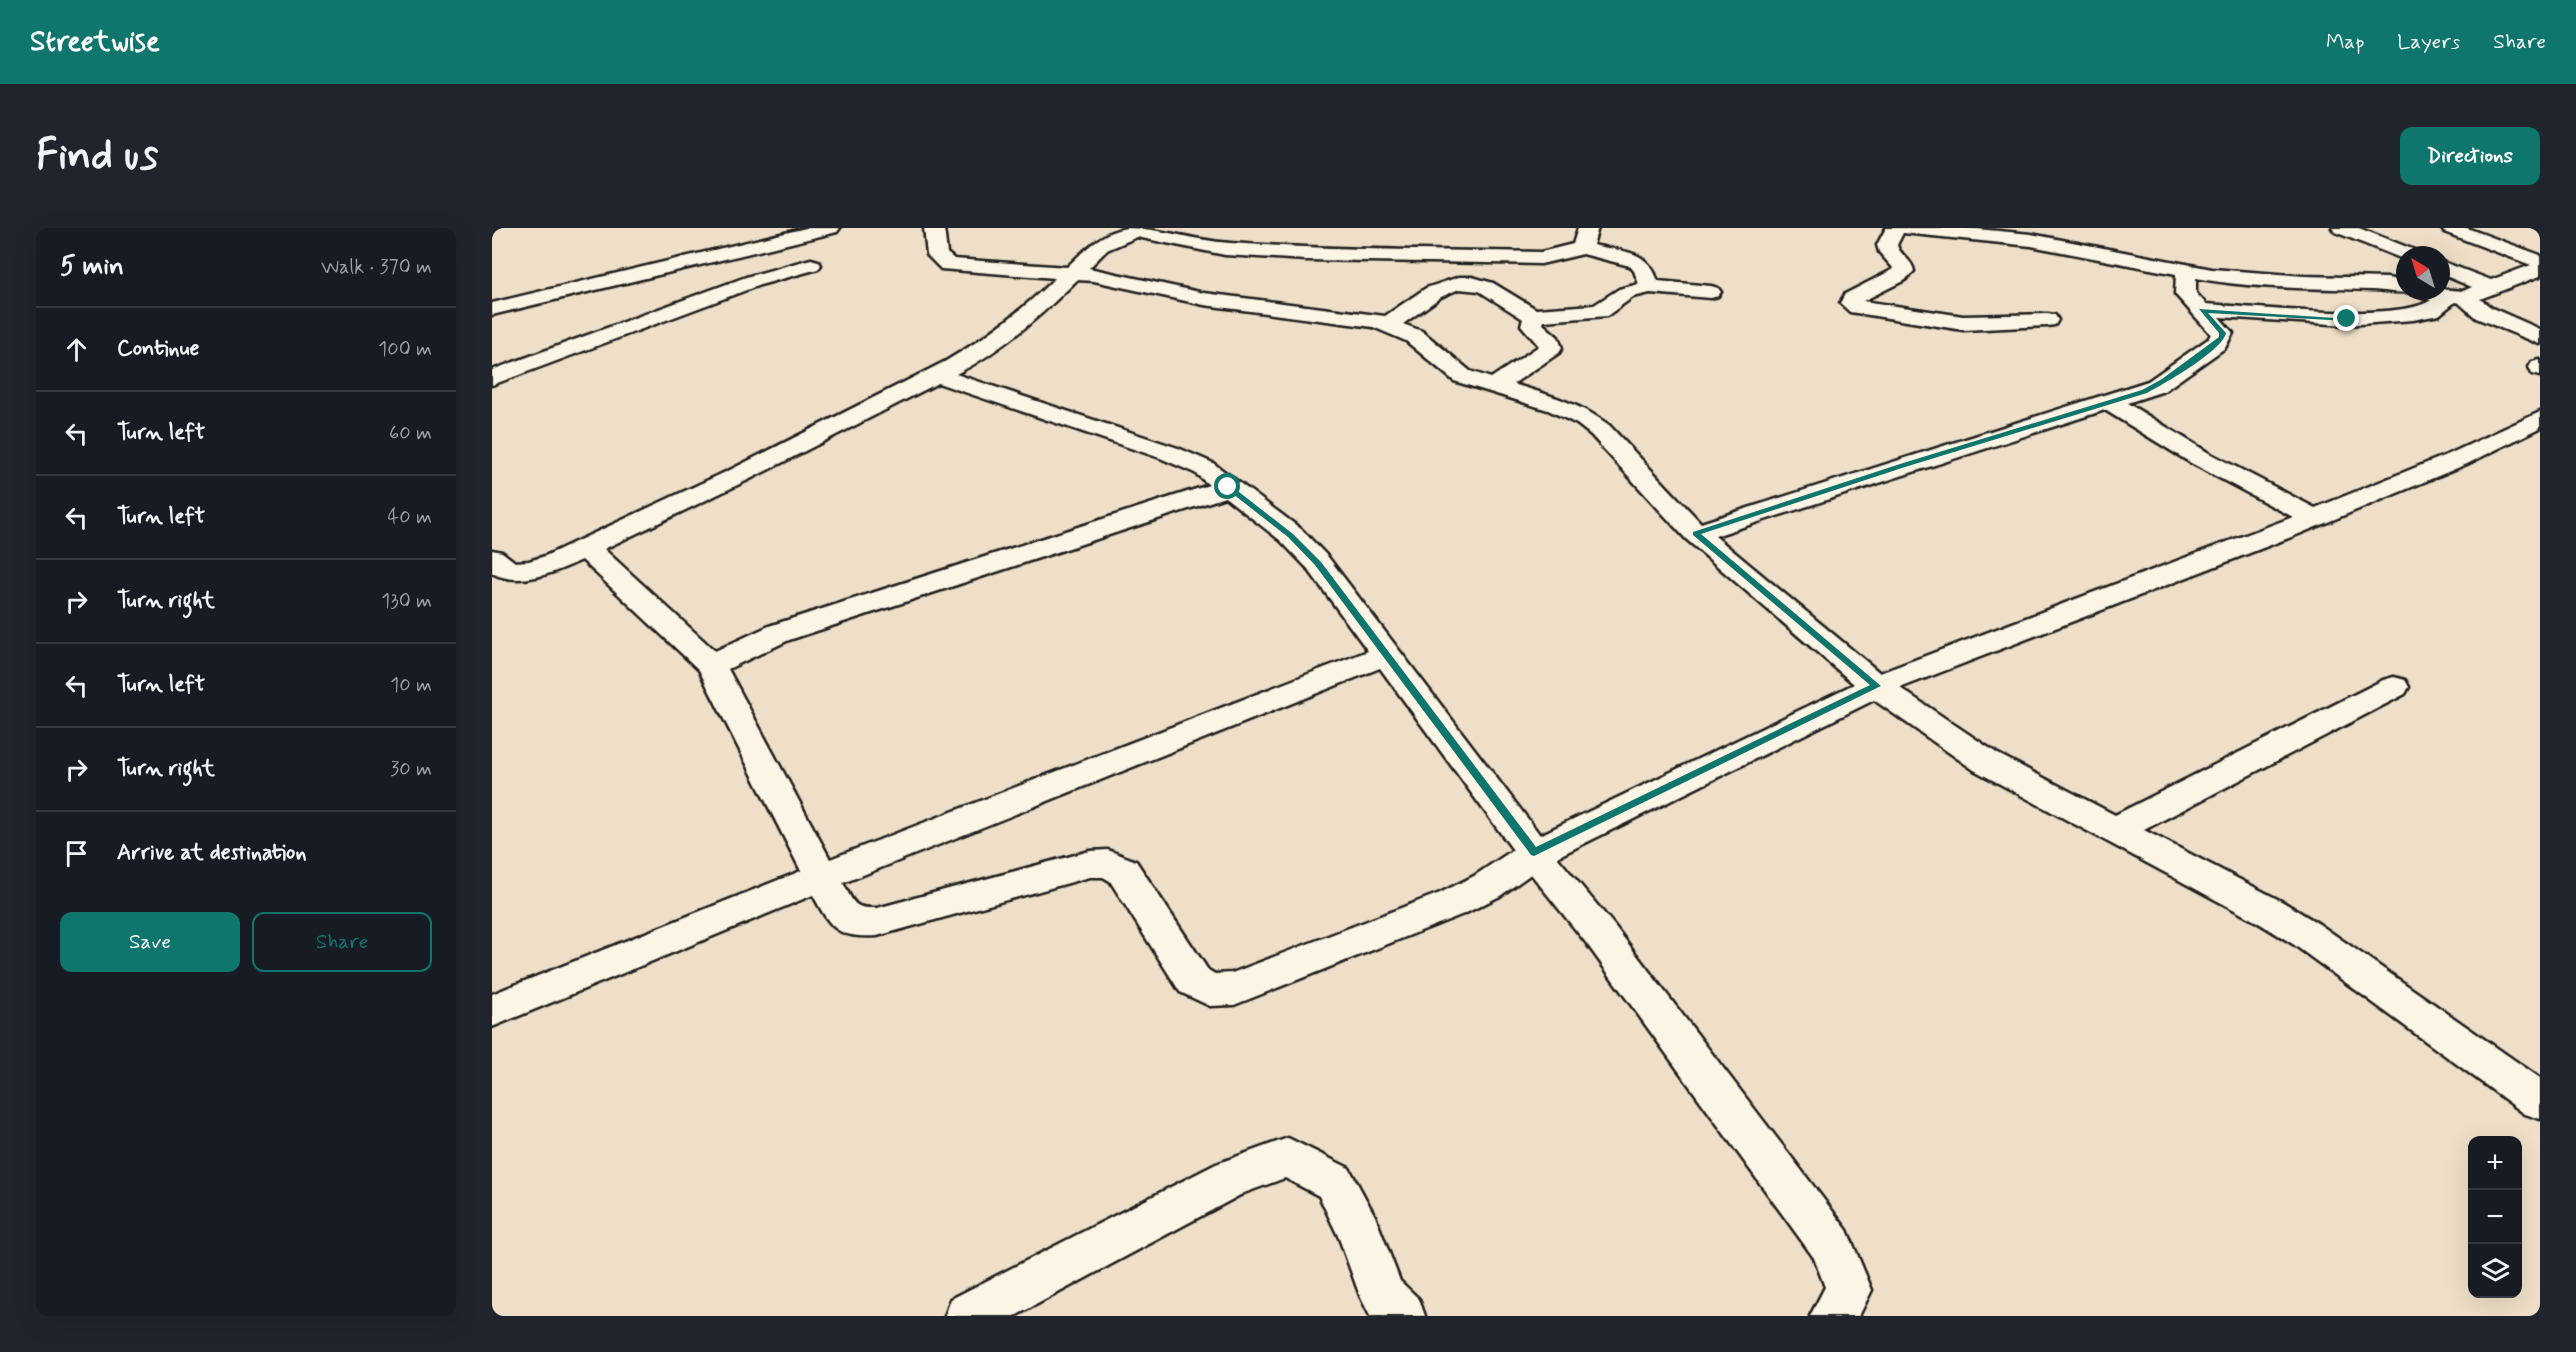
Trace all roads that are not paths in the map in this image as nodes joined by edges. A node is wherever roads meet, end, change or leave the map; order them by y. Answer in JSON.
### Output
{"nodes":[{"id":1,"x":830,"y":228,"type":"edge"},
{"id":2,"x":934,"y":228,"type":"edge"},
{"id":3,"x":1588,"y":228,"type":"edge"},
{"id":4,"x":1896,"y":228,"type":"edge"},
{"id":5,"x":1904,"y":228,"type":"edge"},
{"id":6,"x":2342,"y":228,"type":"edge"},
{"id":7,"x":2451,"y":228,"type":"edge"},
{"id":8,"x":1138,"y":229,"type":"edge"},
{"id":9,"x":2036,"y":234,"type":"edge"},
{"id":10,"x":1582,"y":248,"type":"junction"},
{"id":11,"x":2396,"y":249,"type":"edge"},
{"id":12,"x":2540,"y":262,"type":"edge"},
{"id":13,"x":812,"y":265,"type":"dead end"},
{"id":14,"x":2540,"y":269,"type":"edge"},
{"id":15,"x":2186,"y":271,"type":"junction"},
{"id":16,"x":2450,"y":271,"type":"edge"},
{"id":17,"x":1072,"y":273,"type":"junction"},
{"id":18,"x":606,"y":281,"type":"junction"},
{"id":19,"x":2396,"y":286,"type":"edge"},
{"id":20,"x":1650,"y":287,"type":"junction"},
{"id":21,"x":2493,"y":288,"type":"junction"},
{"id":22,"x":1711,"y":292,"type":"dead end"},
{"id":23,"x":2450,"y":296,"type":"edge"},
{"id":24,"x":2457,"y":297,"type":"junction"},
{"id":25,"x":646,"y":305,"type":"junction"},
{"id":26,"x":492,"y":309,"type":"edge"},
{"id":27,"x":2202,"y":310,"type":"junction"},
{"id":28,"x":1533,"y":317,"type":"junction"},
{"id":29,"x":2047,"y":320,"type":"dead end"},
{"id":30,"x":1387,"y":325,"type":"junction"},
{"id":31,"x":2540,"y":337,"type":"edge"},
{"id":32,"x":936,"y":375,"type":"junction"},
{"id":33,"x":492,"y":378,"type":"edge"},
{"id":34,"x":1493,"y":387,"type":"junction"},
{"id":35,"x":2108,"y":402,"type":"junction"},
{"id":36,"x":2540,"y":419,"type":"edge"},
{"id":37,"x":1228,"y":487,"type":"junction"},
{"id":38,"x":2314,"y":518,"type":"junction"},
{"id":39,"x":1696,"y":533,"type":"junction"},
{"id":40,"x":586,"y":548,"type":"junction"},
{"id":41,"x":492,"y":558,"type":"edge"},
{"id":42,"x":1386,"y":655,"type":"junction"},
{"id":43,"x":711,"y":665,"type":"junction"},
{"id":44,"x":1876,"y":686,"type":"junction"},
{"id":45,"x":2394,"y":687,"type":"dead end"},
{"id":46,"x":2115,"y":830,"type":"junction"},
{"id":47,"x":1534,"y":853,"type":"junction"},
{"id":48,"x":822,"y":877,"type":"junction"},
{"id":49,"x":492,"y":1011,"type":"edge"},
{"id":50,"x":2540,"y":1101,"type":"edge"},
{"id":51,"x":968,"y":1316,"type":"edge"},
{"id":52,"x":1402,"y":1316,"type":"edge"},
{"id":53,"x":1833,"y":1316,"type":"edge"}],
"edges":[{"from":1,"to":18,"type":"street"},
{"from":2,"to":17,"type":"street"},
{"from":3,"to":10,"type":"street"},
{"from":4,"to":29,"type":"street"},
{"from":5,"to":9,"type":"street"},
{"from":6,"to":11,"type":"street"},
{"from":7,"to":12,"type":"street"},
{"from":8,"to":10,"type":"street"},
{"from":8,"to":17,"type":"street"},
{"from":9,"to":15,"type":"street"},
{"from":10,"to":20,"type":"street"},
{"from":13,"to":25,"type":"street"},
{"from":14,"to":21,"type":"street"},
{"from":15,"to":19,"type":"street"},
{"from":15,"to":27,"type":"street"},
{"from":16,"to":21,"type":"street"},
{"from":17,"to":30,"type":"street"},
{"from":17,"to":32,"type":"street"},
{"from":18,"to":25,"type":"street"},
{"from":18,"to":26,"type":"street"},
{"from":20,"to":22,"type":"street"},
{"from":20,"to":28,"type":"street"},
{"from":21,"to":24,"type":"street"},
{"from":23,"to":24,"type":"street"},
{"from":24,"to":27,"type":"street"},
{"from":24,"to":31,"type":"street"},
{"from":25,"to":33,"type":"street"},
{"from":27,"to":35,"type":"street"},
{"from":28,"to":30,"type":"street"},
{"from":28,"to":34,"type":"street"},
{"from":30,"to":34,"type":"street"},
{"from":32,"to":37,"type":"street"},
{"from":32,"to":40,"type":"street"},
{"from":34,"to":39,"type":"street"},
{"from":35,"to":38,"type":"street"},
{"from":35,"to":39,"type":"street"},
{"from":36,"to":38,"type":"street"},
{"from":37,"to":42,"type":"street"},
{"from":37,"to":43,"type":"street"},
{"from":38,"to":44,"type":"street"},
{"from":39,"to":44,"type":"street"},
{"from":40,"to":41,"type":"street"},
{"from":40,"to":43,"type":"street"},
{"from":42,"to":47,"type":"street"},
{"from":42,"to":48,"type":"street"},
{"from":43,"to":48,"type":"street"},
{"from":44,"to":46,"type":"street"},
{"from":44,"to":47,"type":"street"},
{"from":45,"to":46,"type":"street"},
{"from":46,"to":50,"type":"street"},
{"from":47,"to":48,"type":"street"},
{"from":47,"to":53,"type":"street"},
{"from":48,"to":49,"type":"street"},
{"from":51,"to":52,"type":"street"}]}
